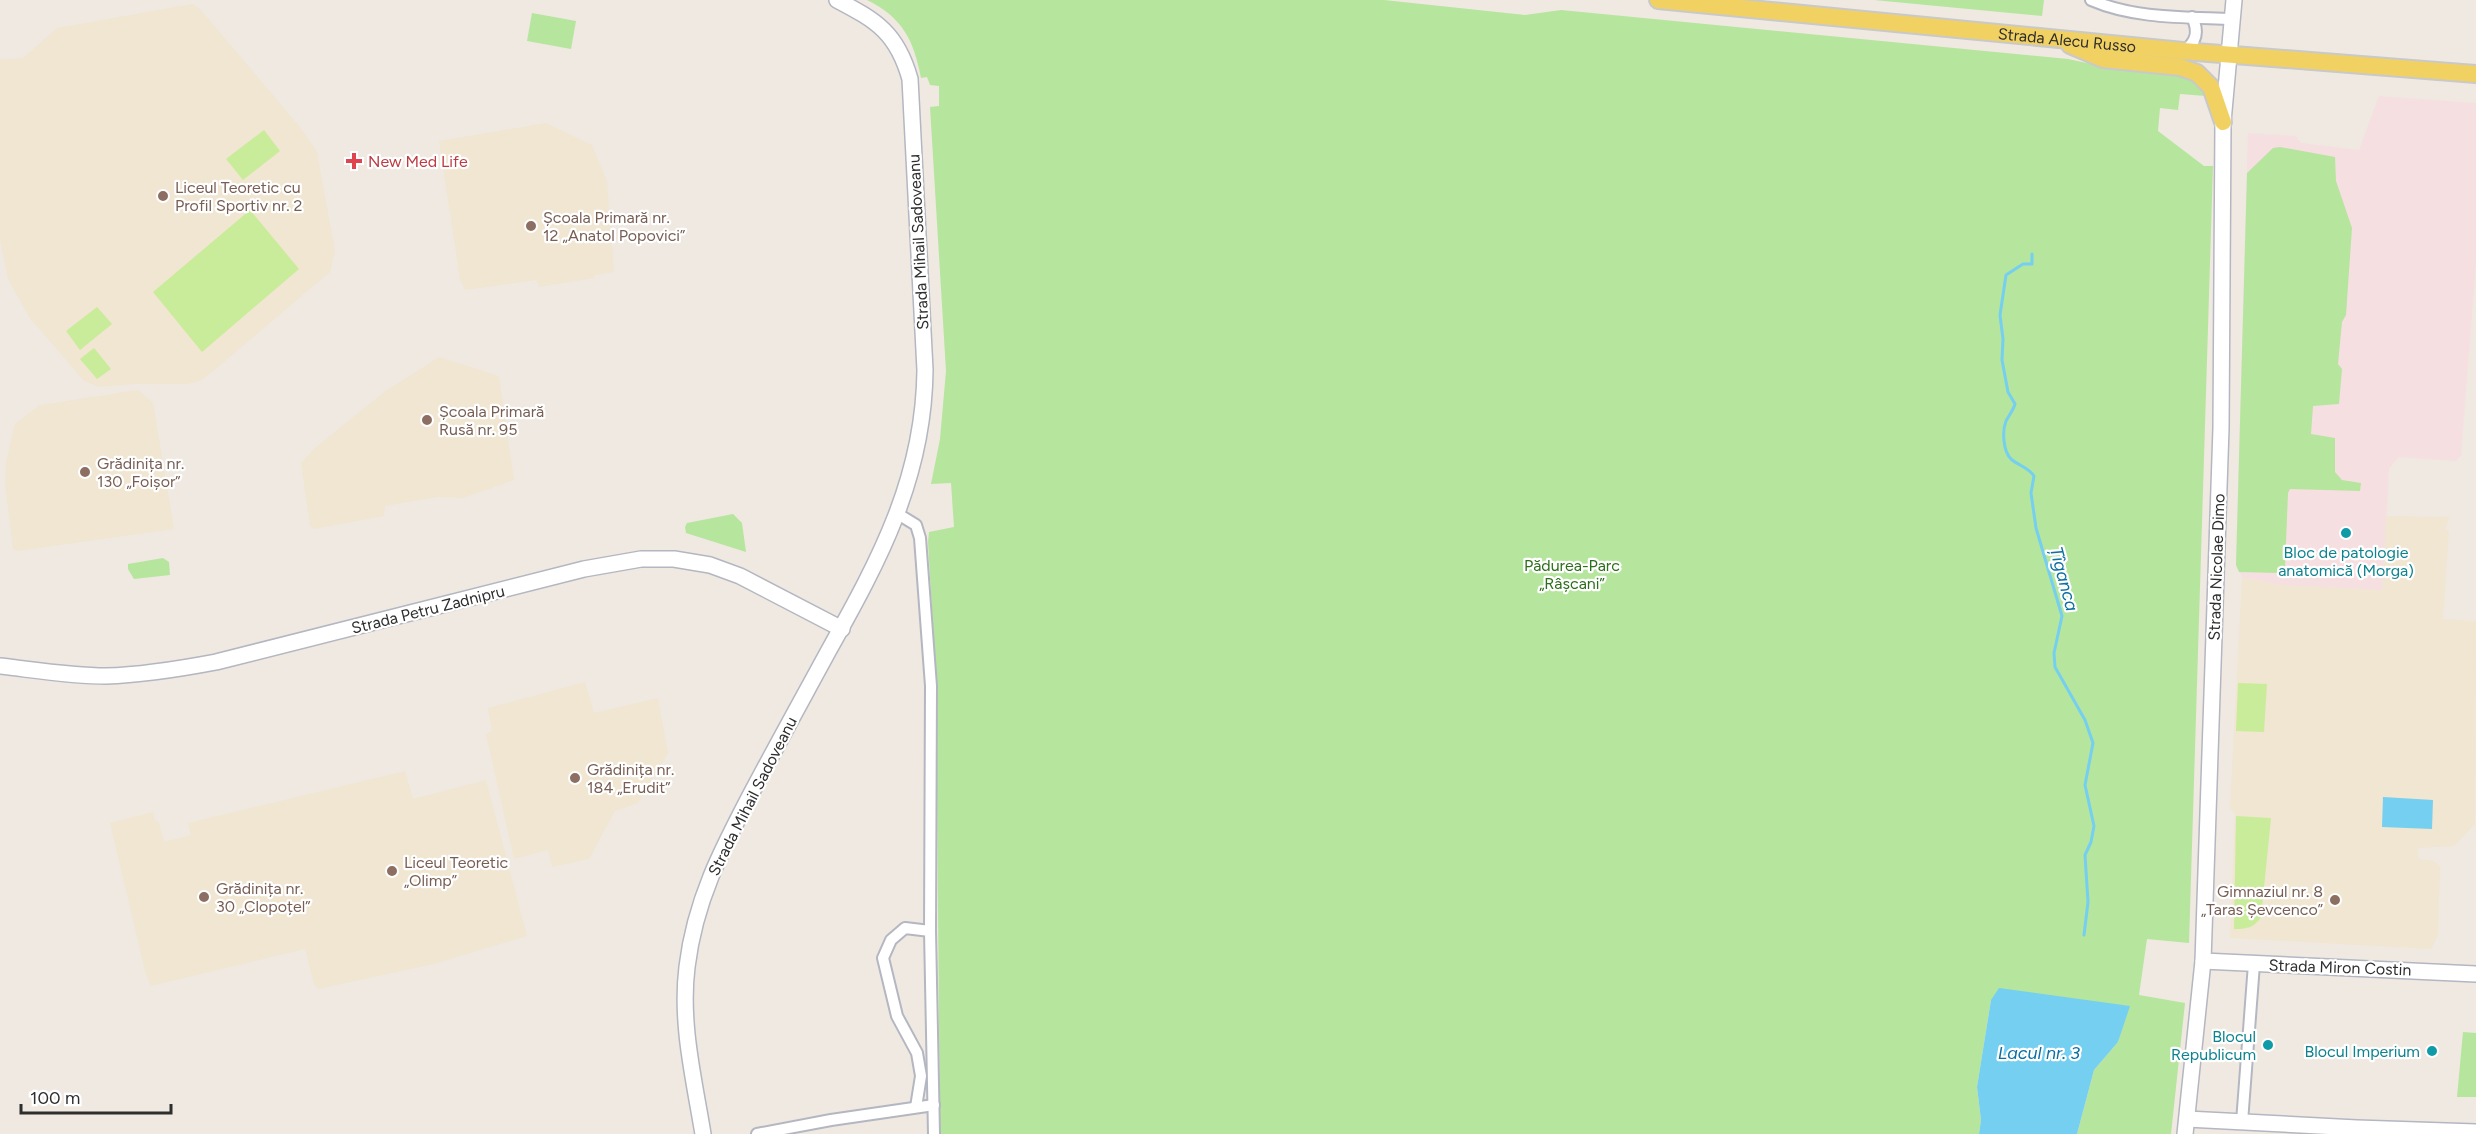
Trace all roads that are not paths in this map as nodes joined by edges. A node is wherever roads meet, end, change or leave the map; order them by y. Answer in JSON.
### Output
{"nodes":[{"id":1,"x":837,"y":0,"type":"edge"},
{"id":2,"x":1658,"y":0,"type":"edge"},
{"id":3,"x":2091,"y":0,"type":"edge"},
{"id":4,"x":2234,"y":0,"type":"edge"},
{"id":5,"x":2192,"y":17,"type":"junction"},
{"id":6,"x":2232,"y":19,"type":"junction"},
{"id":7,"x":2055,"y":39,"type":"junction"},
{"id":8,"x":2183,"y":51,"type":"junction"},
{"id":9,"x":2228,"y":55,"type":"junction"},
{"id":10,"x":2476,"y":74,"type":"edge"},
{"id":11,"x":2223,"y":122,"type":"junction"},
{"id":12,"x":898,"y":514,"type":"junction"},
{"id":13,"x":842,"y":629,"type":"junction"},
{"id":14,"x":0,"y":666,"type":"edge"},
{"id":15,"x":930,"y":931,"type":"junction"},
{"id":16,"x":2203,"y":961,"type":"junction"},
{"id":17,"x":2254,"y":964,"type":"junction"},
{"id":18,"x":2476,"y":974,"type":"edge"},
{"id":19,"x":934,"y":1105,"type":"junction"},
{"id":20,"x":916,"y":1107,"type":"junction"},
{"id":21,"x":2242,"y":1122,"type":"junction"},
{"id":22,"x":2186,"y":1126,"type":"edge"},
{"id":23,"x":2476,"y":1132,"type":"edge"},
{"id":24,"x":703,"y":1134,"type":"edge"},
{"id":25,"x":757,"y":1134,"type":"edge"},
{"id":26,"x":934,"y":1134,"type":"edge"}],
"edges":[{"from":1,"to":12,"type":"main road","name":"Strada Mihail Sadoveanu"},
{"from":2,"to":7,"type":"main road","name":"Strada Alecu Russo"},
{"from":3,"to":5,"type":"street"},
{"from":4,"to":6,"type":"main road","name":"Strada Nicolae Dimo"},
{"from":5,"to":6,"type":"street"},
{"from":5,"to":8,"type":"street"},
{"from":6,"to":9,"type":"main road","name":"Strada Nicolae Dimo"},
{"from":7,"to":8,"type":"main road","name":"Strada Alecu Russo"},
{"from":7,"to":11,"type":"main road"},
{"from":8,"to":9,"type":"main road","name":"Strada Alecu Russo"},
{"from":9,"to":10,"type":"main road","name":"Strada Alecu Russo"},
{"from":9,"to":11,"type":"main road","name":"Strada Nicolae Dimo"},
{"from":11,"to":16,"type":"main road","name":"Strada Nicolae Dimo"},
{"from":12,"to":13,"type":"main road","name":"Strada Mihail Sadoveanu"},
{"from":12,"to":15,"type":"street"},
{"from":13,"to":14,"type":"main road","name":"Strada Petru Zadnipru"},
{"from":13,"to":24,"type":"main road","name":"Strada Mihail Sadoveanu"},
{"from":15,"to":19,"type":"street"},
{"from":15,"to":20,"type":"street"},
{"from":16,"to":17,"type":"main road","name":"Strada Miron Costin"},
{"from":16,"to":22,"type":"main road","name":"Strada Nicolae Dimo"},
{"from":17,"to":18,"type":"main road","name":"Strada Miron Costin"},
{"from":17,"to":21,"type":"street"},
{"from":19,"to":20,"type":"street"},
{"from":19,"to":26,"type":"street"},
{"from":20,"to":25,"type":"street"},
{"from":21,"to":22,"type":"main road"},
{"from":21,"to":23,"type":"main road"}]}
